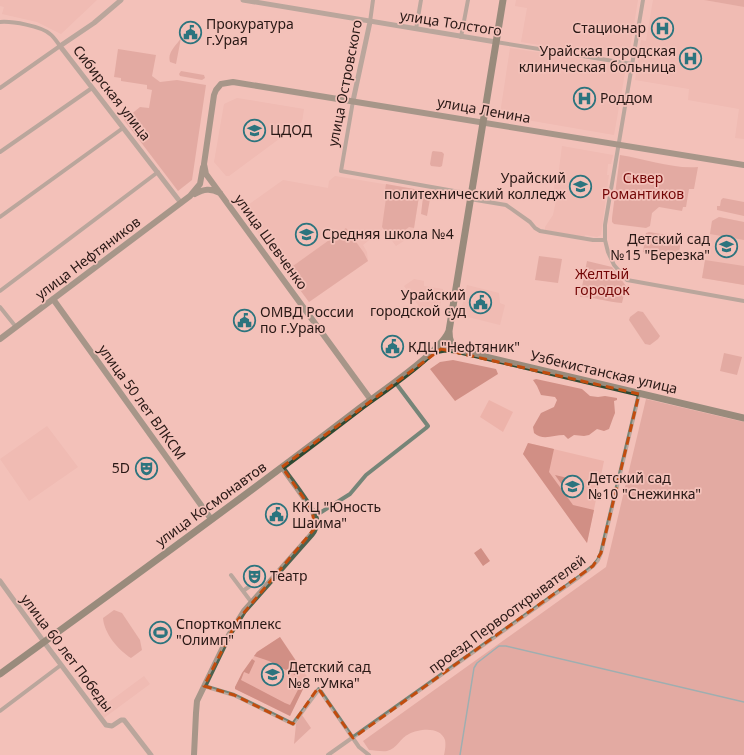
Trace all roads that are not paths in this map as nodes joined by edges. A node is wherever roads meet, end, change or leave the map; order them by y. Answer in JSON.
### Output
{"nodes":[{"id":1,"x":121,"y":0,"type":"edge"},
{"id":2,"x":243,"y":0,"type":"edge"},
{"id":3,"x":373,"y":0,"type":"edge"},
{"id":4,"x":421,"y":0,"type":"edge"},
{"id":5,"x":468,"y":0,"type":"edge"},
{"id":6,"x":503,"y":0,"type":"edge"},
{"id":7,"x":643,"y":0,"type":"edge"},
{"id":8,"x":0,"y":22,"type":"edge"},
{"id":9,"x":7,"y":22,"type":"junction"},
{"id":10,"x":370,"y":22,"type":"junction"},
{"id":11,"x":0,"y":27,"type":"edge"},
{"id":12,"x":416,"y":29,"type":"junction"},
{"id":13,"x":461,"y":37,"type":"junction"},
{"id":14,"x":496,"y":42,"type":"junction"},
{"id":15,"x":60,"y":46,"type":"junction"},
{"id":16,"x":632,"y":64,"type":"junction"},
{"id":17,"x":0,"y":88,"type":"edge"},
{"id":18,"x":92,"y":88,"type":"junction"},
{"id":19,"x":353,"y":101,"type":"junction"},
{"id":20,"x":483,"y":122,"type":"junction"},
{"id":21,"x":123,"y":128,"type":"junction"},
{"id":22,"x":618,"y":145,"type":"junction"},
{"id":23,"x":0,"y":152,"type":"edge"},
{"id":24,"x":204,"y":164,"type":"junction"},
{"id":25,"x":744,"y":165,"type":"edge"},
{"id":26,"x":158,"y":172,"type":"junction"},
{"id":27,"x":221,"y":194,"type":"junction"},
{"id":28,"x":190,"y":196,"type":"junction"},
{"id":29,"x":471,"y":197,"type":"junction"},
{"id":30,"x":181,"y":203,"type":"junction"},
{"id":31,"x":0,"y":217,"type":"edge"},
{"id":32,"x":605,"y":240,"type":"junction"},
{"id":33,"x":0,"y":291,"type":"edge"},
{"id":34,"x":53,"y":299,"type":"junction"},
{"id":35,"x":744,"y":301,"type":"edge"},
{"id":36,"x":0,"y":307,"type":"edge"},
{"id":37,"x":16,"y":327,"type":"junction"},
{"id":38,"x":449,"y":331,"type":"junction"},
{"id":39,"x":0,"y":339,"type":"edge"},
{"id":40,"x":434,"y":351,"type":"junction"},
{"id":41,"x":459,"y":351,"type":"junction"},
{"id":42,"x":395,"y":382,"type":"junction"},
{"id":43,"x":639,"y":394,"type":"junction"},
{"id":44,"x":371,"y":400,"type":"junction"},
{"id":45,"x":744,"y":418,"type":"edge"},
{"id":46,"x":282,"y":467,"type":"junction"},
{"id":47,"x":315,"y":516,"type":"junction"},
{"id":48,"x":212,"y":519,"type":"junction"},
{"id":49,"x":231,"y":575,"type":"dead end"},
{"id":50,"x":0,"y":581,"type":"edge"},
{"id":51,"x":257,"y":581,"type":"dead end"},
{"id":52,"x":243,"y":591,"type":"junction"},
{"id":53,"x":252,"y":603,"type":"junction"},
{"id":54,"x":44,"y":642,"type":"junction"},
{"id":55,"x":61,"y":665,"type":"junction"},
{"id":56,"x":0,"y":674,"type":"edge"},
{"id":57,"x":204,"y":686,"type":"junction"},
{"id":58,"x":0,"y":711,"type":"edge"},
{"id":59,"x":353,"y":738,"type":"junction"},
{"id":60,"x":151,"y":755,"type":"edge"},
{"id":61,"x":194,"y":755,"type":"edge"},
{"id":62,"x":328,"y":755,"type":"edge"},
{"id":63,"x":369,"y":755,"type":"edge"}],
"edges":[{"from":1,"to":15,"type":"street"},
{"from":2,"to":10,"type":"street","name":"улица Толстого"},
{"from":3,"to":10,"type":"street","name":"улица Островского"},
{"from":4,"to":12,"type":"street"},
{"from":5,"to":13,"type":"street"},
{"from":6,"to":14,"type":"main road"},
{"from":7,"to":16,"type":"street"},
{"from":8,"to":9,"type":"street","name":"Сибирская улица"},
{"from":9,"to":11,"type":"street"},
{"from":9,"to":15,"type":"street","name":"Сибирская улица"},
{"from":10,"to":12,"type":"street","name":"улица Толстого"},
{"from":10,"to":19,"type":"street","name":"улица Островского"},
{"from":12,"to":13,"type":"street","name":"улица Толстого"},
{"from":13,"to":14,"type":"street","name":"улица Толстого"},
{"from":14,"to":16,"type":"street","name":"улица Толстого"},
{"from":14,"to":20,"type":"main road"},
{"from":15,"to":17,"type":"street"},
{"from":15,"to":18,"type":"street","name":"Сибирская улица"},
{"from":16,"to":22,"type":"street"},
{"from":18,"to":21,"type":"street","name":"Сибирская улица"},
{"from":18,"to":23,"type":"street"},
{"from":19,"to":20,"type":"main road","name":"улица Ленина"},
{"from":19,"to":24,"type":"main road","name":"улица Ленина"},
{"from":19,"to":29,"type":"street","name":"улица Островского"},
{"from":20,"to":22,"type":"main road","name":"улица Ленина"},
{"from":20,"to":29,"type":"main road"},
{"from":21,"to":26,"type":"street","name":"Сибирская улица"},
{"from":21,"to":31,"type":"street"},
{"from":22,"to":25,"type":"main road","name":"улица Ленина"},
{"from":22,"to":32,"type":"street"},
{"from":24,"to":27,"type":"main road","name":"улица Шевченко"},
{"from":24,"to":28,"type":"main road","name":"улица Нефтяников"},
{"from":26,"to":30,"type":"street","name":"Сибирская улица"},
{"from":26,"to":33,"type":"street"},
{"from":27,"to":28,"type":"main road","name":"улица Нефтяников"},
{"from":27,"to":44,"type":"main road","name":"улица Шевченко"},
{"from":28,"to":30,"type":"main road","name":"улица Нефтяников"},
{"from":29,"to":32,"type":"street"},
{"from":29,"to":38,"type":"main road"},
{"from":30,"to":34,"type":"main road","name":"улица Нефтяников"},
{"from":32,"to":35,"type":"street"},
{"from":34,"to":37,"type":"main road","name":"улица Нефтяников"},
{"from":34,"to":48,"type":"main road","name":"улица 50 лет ВЛКСМ"},
{"from":36,"to":37,"type":"street"},
{"from":37,"to":39,"type":"main road","name":"улица Нефтяников"},
{"from":38,"to":40,"type":"main road","name":"улица Космонавтов"},
{"from":38,"to":41,"type":"main road"},
{"from":40,"to":41,"type":"main road","name":"Узбекистанская улица"},
{"from":40,"to":42,"type":"main road","name":"улица Космонавтов"},
{"from":41,"to":43,"type":"main road","name":"Узбекистанская улица"},
{"from":42,"to":44,"type":"main road","name":"улица Космонавтов"},
{"from":42,"to":47,"type":"street"},
{"from":43,"to":45,"type":"main road","name":"Узбекистанская улица"},
{"from":43,"to":59,"type":"street","name":"проезд Первооткрывателей"},
{"from":44,"to":46,"type":"main road","name":"улица Космонавтов"},
{"from":46,"to":47,"type":"main road"},
{"from":46,"to":48,"type":"main road","name":"улица Космонавтов"},
{"from":47,"to":53,"type":"main road"},
{"from":48,"to":54,"type":"main road","name":"улица Космонавтов"},
{"from":49,"to":52,"type":"street"},
{"from":50,"to":54,"type":"street","name":"улица 60 лет Победы"},
{"from":51,"to":52,"type":"street"},
{"from":52,"to":53,"type":"street"},
{"from":53,"to":57,"type":"main road"},
{"from":54,"to":55,"type":"street","name":"улица 60 лет Победы"},
{"from":54,"to":56,"type":"main road","name":"улица Космонавтов"},
{"from":55,"to":58,"type":"street"},
{"from":55,"to":60,"type":"street","name":"улица 60 лет Победы"},
{"from":57,"to":59,"type":"street"},
{"from":57,"to":61,"type":"main road"},
{"from":59,"to":62,"type":"street","name":"проезд Первооткрывателей"},
{"from":59,"to":63,"type":"street"}]}
